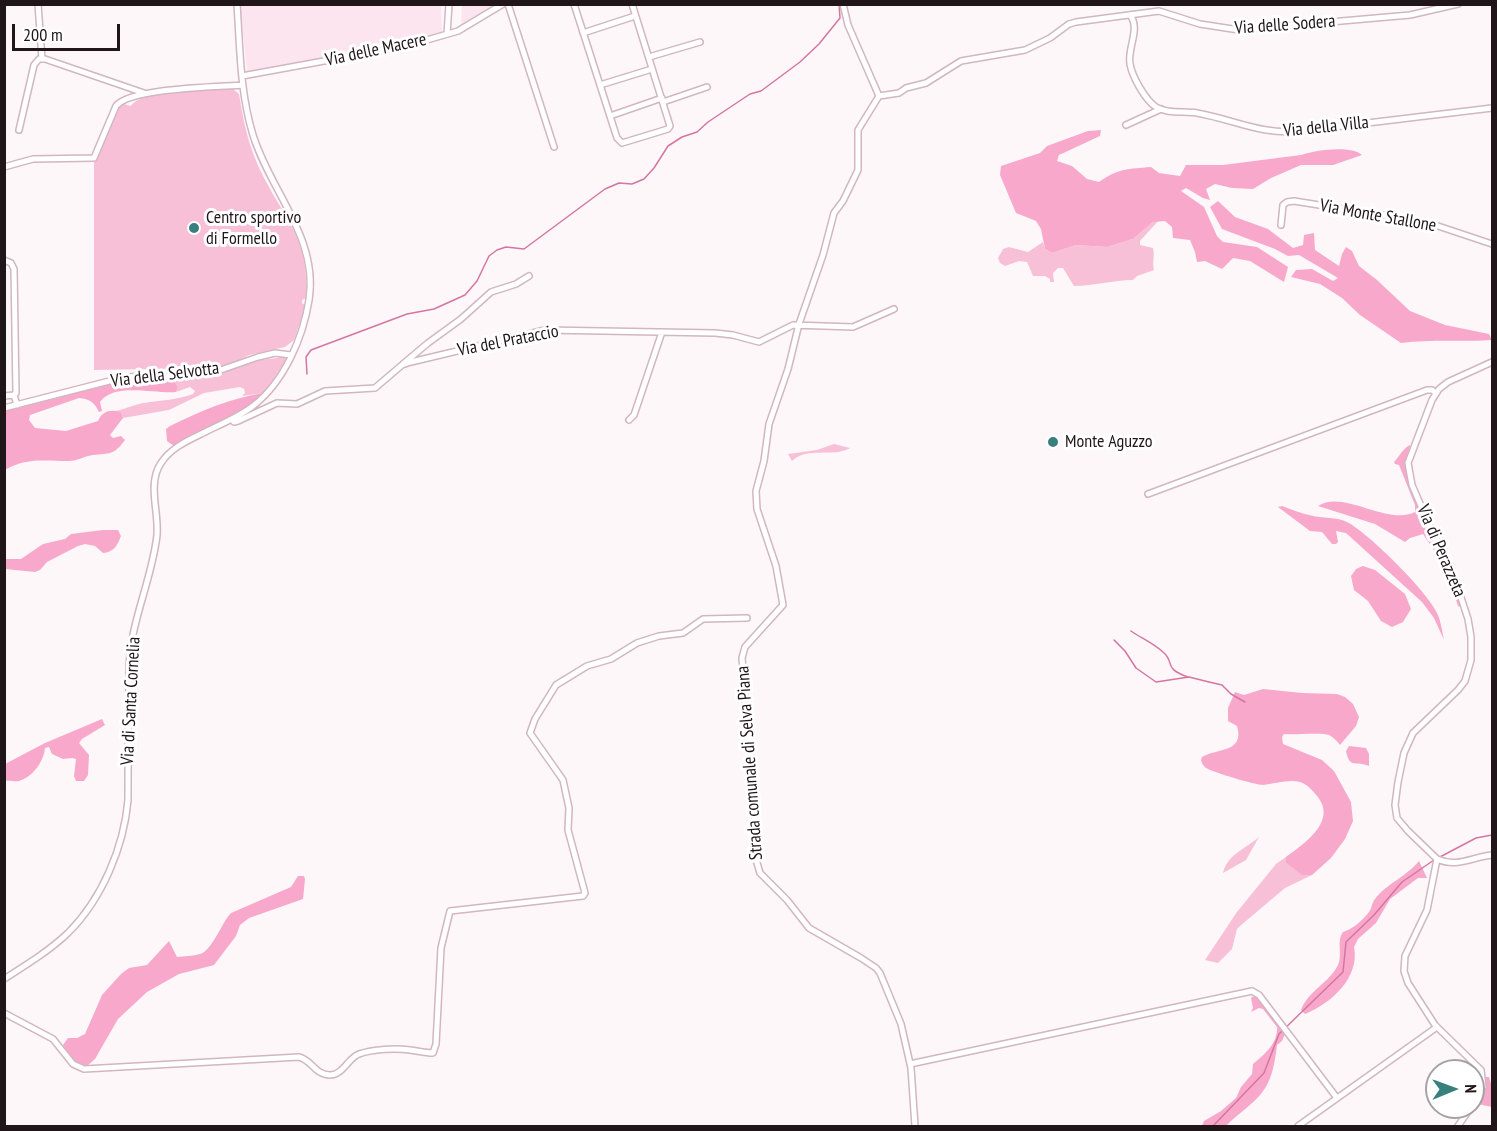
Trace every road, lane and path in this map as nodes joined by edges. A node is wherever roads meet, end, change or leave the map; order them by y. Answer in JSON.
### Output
{"nodes":[{"id":1,"x":38,"y":4,"type":"edge"},
{"id":2,"x":237,"y":4,"type":"edge"},
{"id":3,"x":449,"y":4,"type":"edge"},
{"id":4,"x":506,"y":4,"type":"edge"},
{"id":5,"x":574,"y":4,"type":"edge"},
{"id":6,"x":632,"y":4,"type":"edge"},
{"id":7,"x":843,"y":4,"type":"edge"},
{"id":8,"x":1458,"y":4,"type":"edge"},
{"id":9,"x":1130,"y":15,"type":"junction"},
{"id":10,"x":635,"y":16,"type":"junction"},
{"id":11,"x":583,"y":33,"type":"junction"},
{"id":12,"x":447,"y":34,"type":"junction"},
{"id":13,"x":700,"y":42,"type":"dead end"},
{"id":14,"x":649,"y":57,"type":"junction"},
{"id":15,"x":42,"y":58,"type":"junction"},
{"id":16,"x":652,"y":69,"type":"junction"},
{"id":17,"x":242,"y":75,"type":"junction"},
{"id":18,"x":243,"y":85,"type":"junction"},
{"id":19,"x":600,"y":85,"type":"junction"},
{"id":20,"x":707,"y":87,"type":"dead end"},
{"id":21,"x":145,"y":94,"type":"junction"},
{"id":22,"x":879,"y":96,"type":"junction"},
{"id":23,"x":662,"y":100,"type":"junction"},
{"id":24,"x":1492,"y":108,"type":"edge"},
{"id":25,"x":1161,"y":109,"type":"junction"},
{"id":26,"x":610,"y":116,"type":"junction"},
{"id":27,"x":1126,"y":125,"type":"dead end"},
{"id":28,"x":19,"y":130,"type":"dead end"},
{"id":29,"x":554,"y":147,"type":"dead end"},
{"id":30,"x":4,"y":167,"type":"edge"},
{"id":31,"x":1281,"y":225,"type":"dead end"},
{"id":32,"x":1492,"y":244,"type":"edge"},
{"id":33,"x":4,"y":260,"type":"edge"},
{"id":34,"x":530,"y":276,"type":"dead end"},
{"id":35,"x":894,"y":309,"type":"dead end"},
{"id":36,"x":799,"y":324,"type":"junction"},
{"id":37,"x":662,"y":333,"type":"junction"},
{"id":38,"x":291,"y":355,"type":"junction"},
{"id":39,"x":1492,"y":362,"type":"edge"},
{"id":40,"x":402,"y":365,"type":"junction"},
{"id":41,"x":1436,"y":393,"type":"junction"},
{"id":42,"x":14,"y":395,"type":"junction"},
{"id":43,"x":4,"y":396,"type":"edge"},
{"id":44,"x":17,"y":405,"type":"junction"},
{"id":45,"x":4,"y":408,"type":"edge"},
{"id":46,"x":232,"y":419,"type":"junction"},
{"id":47,"x":629,"y":420,"type":"dead end"},
{"id":48,"x":1148,"y":494,"type":"dead end"},
{"id":49,"x":747,"y":618,"type":"dead end"},
{"id":50,"x":1492,"y":855,"type":"edge"},
{"id":51,"x":1437,"y":859,"type":"junction"},
{"id":52,"x":4,"y":979,"type":"edge"},
{"id":53,"x":4,"y":1013,"type":"edge"},
{"id":54,"x":1437,"y":1027,"type":"junction"},
{"id":55,"x":1470,"y":1059,"type":"edge"},
{"id":56,"x":910,"y":1064,"type":"junction"},
{"id":57,"x":1337,"y":1098,"type":"junction"},
{"id":58,"x":915,"y":1126,"type":"edge"},
{"id":59,"x":1298,"y":1126,"type":"edge"}],
"edges":[{"from":1,"to":15,"type":"street"},
{"from":2,"to":17,"type":"street"},
{"from":3,"to":12,"type":"street"},
{"from":4,"to":12,"type":"street","name":"Via delle Macere"},
{"from":4,"to":29,"type":"street"},
{"from":5,"to":11,"type":"street"},
{"from":6,"to":10,"type":"street"},
{"from":7,"to":22,"type":"street"},
{"from":8,"to":9,"type":"street","name":"Via delle Sodera"},
{"from":9,"to":22,"type":"street","name":"Via delle Sodera"},
{"from":9,"to":25,"type":"street"},
{"from":10,"to":11,"type":"street"},
{"from":10,"to":14,"type":"street"},
{"from":11,"to":19,"type":"street"},
{"from":12,"to":17,"type":"street","name":"Via delle Macere"},
{"from":13,"to":14,"type":"street"},
{"from":14,"to":16,"type":"street"},
{"from":15,"to":21,"type":"street"},
{"from":15,"to":28,"type":"street"},
{"from":16,"to":19,"type":"street"},
{"from":16,"to":23,"type":"street"},
{"from":17,"to":18,"type":"street"},
{"from":18,"to":21,"type":"street"},
{"from":18,"to":38,"type":"street"},
{"from":19,"to":26,"type":"street"},
{"from":20,"to":23,"type":"street"},
{"from":21,"to":30,"type":"street"},
{"from":22,"to":36,"type":"street"},
{"from":23,"to":26,"type":"street"},
{"from":23,"to":26,"type":"street"},
{"from":24,"to":25,"type":"street","name":"Via della Villa"},
{"from":25,"to":27,"type":"street"},
{"from":31,"to":32,"type":"street","name":"Via Monte Stallone"},
{"from":33,"to":42,"type":"street"},
{"from":34,"to":40,"type":"street"},
{"from":35,"to":36,"type":"street"},
{"from":36,"to":37,"type":"street","name":"Via del Prataccio"},
{"from":36,"to":56,"type":"street","name":"Strada comunale di Selva Piana"},
{"from":37,"to":40,"type":"street","name":"Via del Prataccio"},
{"from":37,"to":47,"type":"street"},
{"from":38,"to":44,"type":"street","name":"Via della Selvotta"},
{"from":38,"to":46,"type":"street"},
{"from":39,"to":41,"type":"street"},
{"from":40,"to":46,"type":"street","name":"Via del Prataccio"},
{"from":41,"to":48,"type":"street"},
{"from":41,"to":51,"type":"street","name":"Via di Perazzeta"},
{"from":42,"to":43,"type":"street"},
{"from":42,"to":44,"type":"street"},
{"from":44,"to":45,"type":"street","name":"Via della Selvotta"},
{"from":46,"to":52,"type":"street","name":"Via di Santa Cornelia"},
{"from":49,"to":53,"type":"street"},
{"from":50,"to":51,"type":"street"},
{"from":51,"to":54,"type":"street"},
{"from":54,"to":55,"type":"street"},
{"from":54,"to":57,"type":"street"},
{"from":56,"to":57,"type":"street"},
{"from":56,"to":58,"type":"street","name":"Strada comunale di Selva Piana"},
{"from":57,"to":59,"type":"street"}]}
